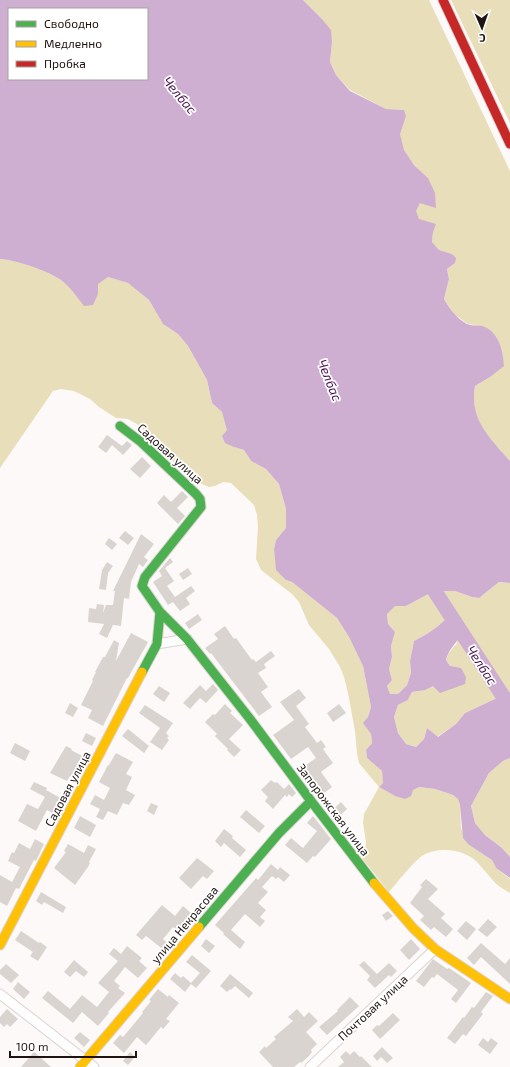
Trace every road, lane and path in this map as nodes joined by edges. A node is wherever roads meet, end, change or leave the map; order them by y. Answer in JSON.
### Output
{"nodes":[{"id":1,"x":443,"y":0,"type":"edge"},
{"id":2,"x":510,"y":144,"type":"edge"},
{"id":3,"x":120,"y":426,"type":"dead end"},
{"id":4,"x":160,"y":612,"type":"junction"},
{"id":5,"x":187,"y":639,"type":"junction"},
{"id":6,"x":157,"y":644,"type":"junction"},
{"id":7,"x":310,"y":801,"type":"junction"},
{"id":8,"x":0,"y":945,"type":"edge"},
{"id":9,"x":435,"y":949,"type":"junction"},
{"id":10,"x":0,"y":994,"type":"edge"},
{"id":11,"x":510,"y":998,"type":"edge"},
{"id":12,"x":83,"y":1064,"type":"edge"},
{"id":13,"x":94,"y":1067,"type":"edge"},
{"id":14,"x":310,"y":1067,"type":"edge"}],
"edges":[{"from":1,"to":2,"type":"street"},
{"from":3,"to":4,"type":"street","name":"Садовая улица"},
{"from":4,"to":5,"type":"street","name":"Запорожская улица"},
{"from":4,"to":6,"type":"street","name":"Садовая улица"},
{"from":5,"to":6,"type":"street"},
{"from":5,"to":7,"type":"street","name":"Запорожская улица"},
{"from":6,"to":8,"type":"street","name":"Садовая улица"},
{"from":7,"to":9,"type":"street","name":"Запорожская улица"},
{"from":7,"to":12,"type":"street","name":"улица Некрасова"},
{"from":9,"to":11,"type":"street","name":"Запорожская улица"},
{"from":9,"to":14,"type":"street","name":"Почтовая улица"},
{"from":10,"to":12,"type":"street"},
{"from":12,"to":13,"type":"street"}]}
